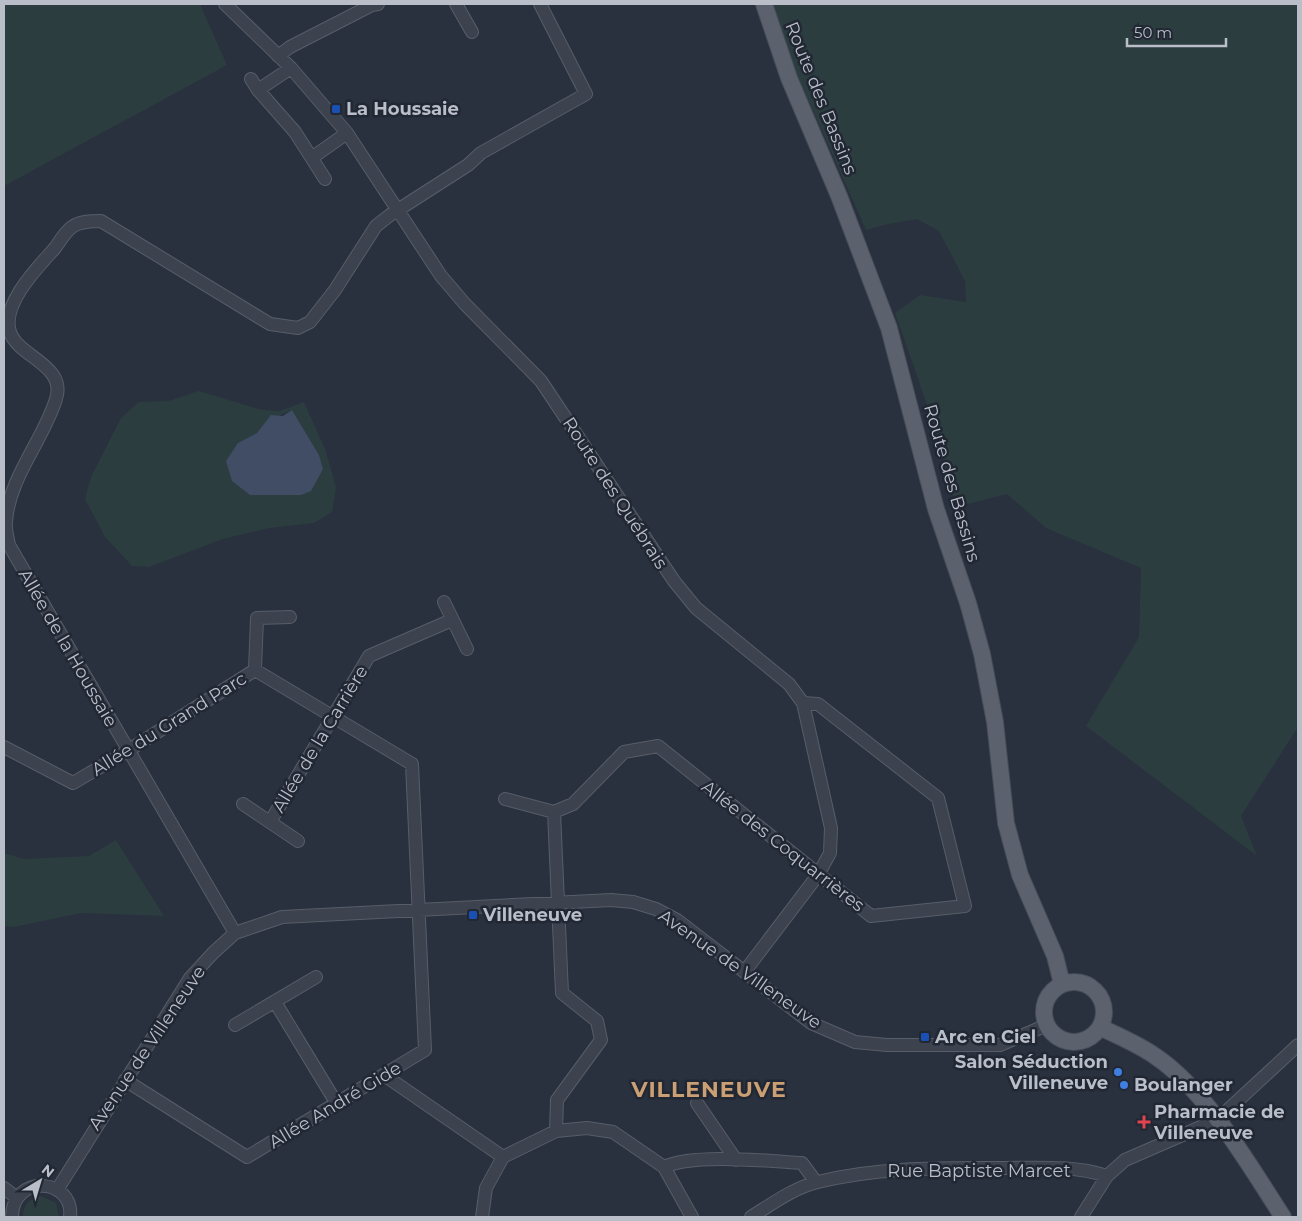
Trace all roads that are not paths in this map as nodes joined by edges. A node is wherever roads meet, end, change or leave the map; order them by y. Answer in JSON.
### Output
{"nodes":[{"id":1,"x":225,"y":4,"type":"edge"},
{"id":2,"x":378,"y":4,"type":"edge"},
{"id":3,"x":456,"y":4,"type":"edge"},
{"id":4,"x":540,"y":4,"type":"edge"},
{"id":5,"x":764,"y":4,"type":"edge"},
{"id":6,"x":472,"y":32,"type":"dead end"},
{"id":7,"x":278,"y":56,"type":"junction"},
{"id":8,"x":291,"y":68,"type":"junction"},
{"id":9,"x":346,"y":132,"type":"junction"},
{"id":10,"x":313,"y":157,"type":"junction"},
{"id":11,"x":325,"y":179,"type":"dead end"},
{"id":12,"x":397,"y":211,"type":"junction"},
{"id":13,"x":5,"y":522,"type":"edge"},
{"id":14,"x":444,"y":602,"type":"dead end"},
{"id":15,"x":290,"y":617,"type":"dead end"},
{"id":16,"x":452,"y":620,"type":"junction"},
{"id":17,"x":467,"y":649,"type":"dead end"},
{"id":18,"x":255,"y":670,"type":"junction"},
{"id":19,"x":803,"y":703,"type":"junction"},
{"id":20,"x":333,"y":717,"type":"junction"},
{"id":21,"x":4,"y":747,"type":"edge"},
{"id":22,"x":129,"y":750,"type":"junction"},
{"id":23,"x":505,"y":799,"type":"dead end"},
{"id":24,"x":243,"y":804,"type":"dead end"},
{"id":25,"x":554,"y":812,"type":"junction"},
{"id":26,"x":270,"y":822,"type":"junction"},
{"id":27,"x":298,"y":841,"type":"dead end"},
{"id":28,"x":818,"y":875,"type":"junction"},
{"id":29,"x":556,"y":901,"type":"junction"},
{"id":30,"x":418,"y":910,"type":"junction"},
{"id":31,"x":235,"y":933,"type":"junction"},
{"id":32,"x":745,"y":971,"type":"junction"},
{"id":33,"x":316,"y":977,"type":"dead end"},
{"id":34,"x":1062,"y":984,"type":"junction"},
{"id":35,"x":275,"y":1002,"type":"junction"},
{"id":36,"x":235,"y":1024,"type":"dead end"},
{"id":37,"x":1047,"y":1026,"type":"junction"},
{"id":38,"x":1100,"y":1027,"type":"junction"},
{"id":39,"x":1298,"y":1045,"type":"edge"},
{"id":40,"x":384,"y":1075,"type":"junction"},
{"id":41,"x":125,"y":1080,"type":"junction"},
{"id":42,"x":697,"y":1103,"type":"dead end"},
{"id":43,"x":337,"y":1104,"type":"junction"},
{"id":44,"x":1216,"y":1120,"type":"junction"},
{"id":45,"x":556,"y":1131,"type":"junction"},
{"id":46,"x":503,"y":1157,"type":"junction"},
{"id":47,"x":736,"y":1160,"type":"junction"},
{"id":48,"x":664,"y":1167,"type":"junction"},
{"id":49,"x":1107,"y":1176,"type":"junction"},
{"id":50,"x":816,"y":1182,"type":"junction"},
{"id":51,"x":4,"y":1188,"type":"edge"},
{"id":52,"x":57,"y":1190,"type":"junction"},
{"id":53,"x":17,"y":1198,"type":"junction"},
{"id":54,"x":12,"y":1217,"type":"edge"},
{"id":55,"x":70,"y":1217,"type":"edge"},
{"id":56,"x":482,"y":1217,"type":"edge"},
{"id":57,"x":692,"y":1217,"type":"edge"},
{"id":58,"x":751,"y":1217,"type":"edge"},
{"id":59,"x":1081,"y":1217,"type":"edge"},
{"id":60,"x":1283,"y":1217,"type":"edge"}],
"edges":[{"from":1,"to":7,"type":"street","name":"Route des Québrais"},
{"from":2,"to":7,"type":"street"},
{"from":3,"to":6,"type":"street"},
{"from":4,"to":12,"type":"street","name":"Allée de la Houssaie"},
{"from":5,"to":34,"type":"main road","name":"Route des Bassins"},
{"from":7,"to":8,"type":"street","name":"Route des Québrais"},
{"from":8,"to":9,"type":"street","name":"Route des Québrais"},
{"from":8,"to":10,"type":"street"},
{"from":9,"to":10,"type":"street"},
{"from":9,"to":12,"type":"street","name":"Route des Québrais"},
{"from":10,"to":11,"type":"street"},
{"from":12,"to":13,"type":"street","name":"Allée de la Houssaie"},
{"from":12,"to":19,"type":"street","name":"Route des Québrais"},
{"from":13,"to":22,"type":"street","name":"Allée de la Houssaie"},
{"from":14,"to":16,"type":"street"},
{"from":15,"to":18,"type":"street"},
{"from":16,"to":17,"type":"street"},
{"from":16,"to":20,"type":"street","name":"Allée de la Carrière"},
{"from":18,"to":20,"type":"street","name":"Allée du Grand Parc"},
{"from":18,"to":22,"type":"street","name":"Allée du Grand Parc"},
{"from":19,"to":28,"type":"street"},
{"from":19,"to":28,"type":"street","name":"Allée des Coquarrières"},
{"from":20,"to":26,"type":"street","name":"Allée de la Carrière"},
{"from":20,"to":30,"type":"street","name":"Allée du Grand Parc"},
{"from":21,"to":22,"type":"street","name":"Allée du Grand Parc"},
{"from":22,"to":31,"type":"street","name":"Allée de la Houssaie"},
{"from":23,"to":25,"type":"street"},
{"from":24,"to":26,"type":"street","name":"Allée de la Carrière"},
{"from":25,"to":28,"type":"street","name":"Allée des Coquarrières"},
{"from":25,"to":29,"type":"street"},
{"from":26,"to":27,"type":"street","name":"Allée de la Carrière"},
{"from":28,"to":32,"type":"street"},
{"from":29,"to":30,"type":"street","name":"Avenue de Villeneuve"},
{"from":29,"to":32,"type":"street","name":"Avenue de Villeneuve"},
{"from":29,"to":45,"type":"street"},
{"from":30,"to":31,"type":"street","name":"Avenue de Villeneuve"},
{"from":30,"to":40,"type":"street","name":"Allée André Gide"},
{"from":31,"to":41,"type":"street","name":"Avenue de Villeneuve"},
{"from":32,"to":37,"type":"street","name":"Avenue de Villeneuve"},
{"from":33,"to":35,"type":"street"},
{"from":34,"to":37,"type":"main road"},
{"from":34,"to":38,"type":"main road"},
{"from":35,"to":36,"type":"street"},
{"from":35,"to":43,"type":"street"},
{"from":37,"to":38,"type":"main road"},
{"from":38,"to":44,"type":"main road"},
{"from":39,"to":44,"type":"street"},
{"from":40,"to":43,"type":"street","name":"Allée André Gide"},
{"from":40,"to":46,"type":"street"},
{"from":41,"to":43,"type":"street","name":"Allée André Gide"},
{"from":41,"to":52,"type":"street","name":"Avenue de Villeneuve"},
{"from":42,"to":47,"type":"street"},
{"from":44,"to":49,"type":"street"},
{"from":44,"to":60,"type":"main road"},
{"from":45,"to":46,"type":"street"},
{"from":45,"to":48,"type":"street"},
{"from":46,"to":56,"type":"street"},
{"from":47,"to":48,"type":"street"},
{"from":47,"to":50,"type":"street"},
{"from":48,"to":57,"type":"street"},
{"from":49,"to":50,"type":"street","name":"Rue Baptiste Marcet"},
{"from":49,"to":59,"type":"street"},
{"from":50,"to":58,"type":"street","name":"Rue Baptiste Marcet"},
{"from":51,"to":53,"type":"street"},
{"from":52,"to":53,"type":"street"},
{"from":52,"to":55,"type":"street"},
{"from":53,"to":54,"type":"street"}]}
